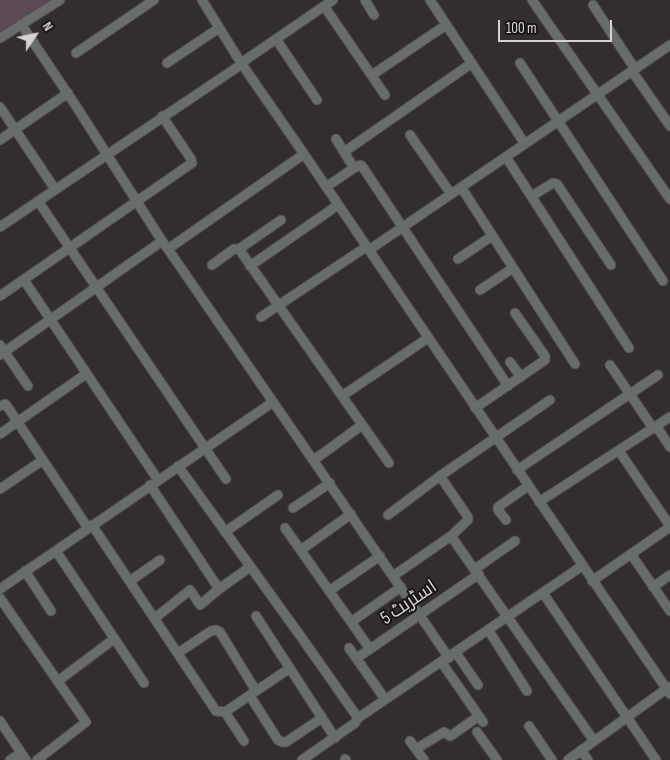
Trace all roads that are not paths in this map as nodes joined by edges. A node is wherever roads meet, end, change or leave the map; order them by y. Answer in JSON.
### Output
{"nodes":[{"id":1,"x":60,"y":0,"type":"edge"},
{"id":2,"x":154,"y":0,"type":"edge"},
{"id":3,"x":202,"y":0,"type":"edge"},
{"id":4,"x":333,"y":0,"type":"edge"},
{"id":5,"x":365,"y":0,"type":"edge"},
{"id":6,"x":430,"y":0,"type":"edge"},
{"id":7,"x":532,"y":0,"type":"edge"},
{"id":8,"x":593,"y":5,"type":"dead end"},
{"id":9,"x":324,"y":6,"type":"junction"},
{"id":10,"x":374,"y":14,"type":"dead end"},
{"id":11,"x":21,"y":24,"type":"junction"},
{"id":12,"x":446,"y":24,"type":"junction"},
{"id":13,"x":219,"y":28,"type":"junction"},
{"id":14,"x":0,"y":38,"type":"edge"},
{"id":15,"x":276,"y":39,"type":"junction"},
{"id":16,"x":670,"y":45,"type":"edge"},
{"id":17,"x":76,"y":53,"type":"dead end"},
{"id":18,"x":167,"y":63,"type":"dead end"},
{"id":19,"x":242,"y":63,"type":"junction"},
{"id":20,"x":472,"y":63,"type":"junction"},
{"id":21,"x":520,"y":63,"type":"dead end"},
{"id":22,"x":634,"y":70,"type":"junction"},
{"id":23,"x":372,"y":76,"type":"junction"},
{"id":24,"x":68,"y":93,"type":"junction"},
{"id":25,"x":598,"y":94,"type":"junction"},
{"id":26,"x":385,"y":95,"type":"dead end"},
{"id":27,"x":317,"y":100,"type":"dead end"},
{"id":28,"x":0,"y":107,"type":"edge"},
{"id":29,"x":162,"y":116,"type":"junction"},
{"id":30,"x":559,"y":121,"type":"junction"},
{"id":31,"x":670,"y":126,"type":"edge"},
{"id":32,"x":15,"y":130,"type":"junction"},
{"id":33,"x":410,"y":135,"type":"dead end"},
{"id":34,"x":336,"y":139,"type":"dead end"},
{"id":35,"x":0,"y":140,"type":"edge"},
{"id":36,"x":526,"y":144,"type":"junction"},
{"id":37,"x":344,"y":152,"type":"junction"},
{"id":38,"x":107,"y":154,"type":"junction"},
{"id":39,"x":304,"y":154,"type":"junction"},
{"id":40,"x":506,"y":157,"type":"junction"},
{"id":41,"x":354,"y":168,"type":"junction"},
{"id":42,"x":326,"y":187,"type":"junction"},
{"id":43,"x":461,"y":188,"type":"junction"},
{"id":44,"x":55,"y":189,"type":"junction"},
{"id":45,"x":451,"y":194,"type":"junction"},
{"id":46,"x":532,"y":196,"type":"junction"},
{"id":47,"x":670,"y":199,"type":"edge"},
{"id":48,"x":38,"y":201,"type":"junction"},
{"id":49,"x":137,"y":202,"type":"junction"},
{"id":50,"x":338,"y":205,"type":"junction"},
{"id":51,"x":282,"y":220,"type":"dead end"},
{"id":52,"x":2,"y":222,"type":"edge"},
{"id":53,"x":404,"y":227,"type":"junction"},
{"id":54,"x":492,"y":236,"type":"junction"},
{"id":55,"x":162,"y":241,"type":"junction"},
{"id":56,"x":70,"y":248,"type":"junction"},
{"id":57,"x":368,"y":248,"type":"junction"},
{"id":58,"x":168,"y":249,"type":"junction"},
{"id":59,"x":239,"y":249,"type":"junction"},
{"id":60,"x":458,"y":259,"type":"dead end"},
{"id":61,"x":212,"y":265,"type":"dead end"},
{"id":62,"x":611,"y":265,"type":"dead end"},
{"id":63,"x":250,"y":266,"type":"junction"},
{"id":64,"x":513,"y":268,"type":"junction"},
{"id":65,"x":24,"y":280,"type":"junction"},
{"id":66,"x":663,"y":282,"type":"dead end"},
{"id":67,"x":96,"y":288,"type":"junction"},
{"id":68,"x":480,"y":290,"type":"dead end"},
{"id":69,"x":0,"y":296,"type":"edge"},
{"id":70,"x":278,"y":306,"type":"junction"},
{"id":71,"x":515,"y":312,"type":"dead end"},
{"id":72,"x":261,"y":317,"type":"dead end"},
{"id":73,"x":49,"y":320,"type":"junction"},
{"id":74,"x":428,"y":338,"type":"junction"},
{"id":75,"x":629,"y":348,"type":"dead end"},
{"id":76,"x":2,"y":351,"type":"edge"},
{"id":77,"x":510,"y":362,"type":"dead end"},
{"id":78,"x":575,"y":364,"type":"dead end"},
{"id":79,"x":610,"y":365,"type":"dead end"},
{"id":80,"x":86,"y":374,"type":"junction"},
{"id":81,"x":658,"y":375,"type":"dead end"},
{"id":82,"x":521,"y":377,"type":"junction"},
{"id":83,"x":28,"y":386,"type":"dead end"},
{"id":84,"x":508,"y":386,"type":"junction"},
{"id":85,"x":630,"y":394,"type":"junction"},
{"id":86,"x":342,"y":396,"type":"junction"},
{"id":87,"x":550,"y":400,"type":"dead end"},
{"id":88,"x":274,"y":402,"type":"junction"},
{"id":89,"x":0,"y":406,"type":"edge"},
{"id":90,"x":475,"y":408,"type":"junction"},
{"id":91,"x":670,"y":417,"type":"edge"},
{"id":92,"x":17,"y":422,"type":"junction"},
{"id":93,"x":362,"y":425,"type":"junction"},
{"id":94,"x":653,"y":428,"type":"junction"},
{"id":95,"x":0,"y":434,"type":"edge"},
{"id":96,"x":495,"y":437,"type":"junction"},
{"id":97,"x":670,"y":447,"type":"edge"},
{"id":98,"x":204,"y":449,"type":"junction"},
{"id":99,"x":619,"y":451,"type":"junction"},
{"id":100,"x":43,"y":460,"type":"junction"},
{"id":101,"x":314,"y":460,"type":"junction"},
{"id":102,"x":389,"y":463,"type":"dead end"},
{"id":103,"x":178,"y":466,"type":"junction"},
{"id":104,"x":518,"y":470,"type":"junction"},
{"id":105,"x":440,"y":476,"type":"junction"},
{"id":106,"x":226,"y":480,"type":"dead end"},
{"id":107,"x":154,"y":483,"type":"junction"},
{"id":108,"x":330,"y":483,"type":"junction"},
{"id":109,"x":528,"y":486,"type":"junction"},
{"id":110,"x":0,"y":489,"type":"edge"},
{"id":111,"x":278,"y":495,"type":"dead end"},
{"id":112,"x":539,"y":502,"type":"junction"},
{"id":113,"x":293,"y":508,"type":"dead end"},
{"id":114,"x":351,"y":514,"type":"junction"},
{"id":115,"x":388,"y":515,"type":"dead end"},
{"id":116,"x":506,"y":520,"type":"dead end"},
{"id":117,"x":90,"y":527,"type":"junction"},
{"id":118,"x":670,"y":527,"type":"edge"},
{"id":119,"x":285,"y":528,"type":"dead end"},
{"id":120,"x":225,"y":532,"type":"junction"},
{"id":121,"x":451,"y":536,"type":"junction"},
{"id":122,"x":515,"y":541,"type":"dead end"},
{"id":123,"x":56,"y":550,"type":"junction"},
{"id":124,"x":301,"y":550,"type":"junction"},
{"id":125,"x":631,"y":554,"type":"junction"},
{"id":126,"x":380,"y":556,"type":"junction"},
{"id":127,"x":160,"y":560,"type":"dead end"},
{"id":128,"x":582,"y":566,"type":"junction"},
{"id":129,"x":250,"y":567,"type":"junction"},
{"id":130,"x":25,"y":571,"type":"junction"},
{"id":131,"x":477,"y":572,"type":"junction"},
{"id":132,"x":670,"y":575,"type":"edge"},
{"id":133,"x":393,"y":576,"type":"junction"},
{"id":134,"x":130,"y":581,"type":"junction"},
{"id":135,"x":592,"y":581,"type":"junction"},
{"id":136,"x":401,"y":587,"type":"junction"},
{"id":137,"x":653,"y":587,"type":"junction"},
{"id":138,"x":0,"y":589,"type":"edge"},
{"id":139,"x":219,"y":589,"type":"junction"},
{"id":140,"x":329,"y":591,"type":"junction"},
{"id":141,"x":543,"y":593,"type":"junction"},
{"id":142,"x":0,"y":598,"type":"edge"},
{"id":143,"x":51,"y":611,"type":"dead end"},
{"id":144,"x":670,"y":612,"type":"edge"},
{"id":145,"x":256,"y":616,"type":"dead end"},
{"id":146,"x":420,"y":616,"type":"junction"},
{"id":147,"x":508,"y":617,"type":"junction"},
{"id":148,"x":155,"y":618,"type":"junction"},
{"id":149,"x":351,"y":622,"type":"junction"},
{"id":150,"x":488,"y":631,"type":"junction"},
{"id":151,"x":114,"y":639,"type":"junction"},
{"id":152,"x":349,"y":648,"type":"dead end"},
{"id":153,"x":370,"y":649,"type":"junction"},
{"id":154,"x":178,"y":653,"type":"junction"},
{"id":155,"x":357,"y":658,"type":"junction"},
{"id":156,"x":449,"y":658,"type":"junction"},
{"id":157,"x":290,"y":668,"type":"junction"},
{"id":158,"x":58,"y":681,"type":"junction"},
{"id":159,"x":144,"y":682,"type":"dead end"},
{"id":160,"x":478,"y":685,"type":"dead end"},
{"id":161,"x":669,"y":690,"type":"edge"},
{"id":162,"x":527,"y":691,"type":"dead end"},
{"id":163,"x":253,"y":693,"type":"junction"},
{"id":164,"x":385,"y":700,"type":"junction"},
{"id":165,"x":225,"y":712,"type":"junction"},
{"id":166,"x":322,"y":717,"type":"junction"},
{"id":167,"x":627,"y":717,"type":"junction"},
{"id":168,"x":358,"y":718,"type":"junction"},
{"id":169,"x":0,"y":721,"type":"edge"},
{"id":170,"x":529,"y":726,"type":"dead end"},
{"id":171,"x":477,"y":732,"type":"dead end"},
{"id":172,"x":335,"y":738,"type":"junction"},
{"id":173,"x":244,"y":741,"type":"dead end"},
{"id":174,"x":410,"y":741,"type":"dead end"},
{"id":175,"x":594,"y":741,"type":"junction"},
{"id":176,"x":416,"y":749,"type":"junction"},
{"id":177,"x":581,"y":750,"type":"junction"},
{"id":178,"x":23,"y":757,"type":"edge"},
{"id":179,"x":10,"y":760,"type":"edge"},
{"id":180,"x":37,"y":760,"type":"edge"},
{"id":181,"x":302,"y":760,"type":"edge"},
{"id":182,"x":424,"y":760,"type":"edge"},
{"id":183,"x":496,"y":760,"type":"edge"},
{"id":184,"x":552,"y":760,"type":"edge"},
{"id":185,"x":568,"y":760,"type":"edge"},
{"id":186,"x":588,"y":760,"type":"edge"},
{"id":187,"x":656,"y":760,"type":"edge"}],
"edges":[{"from":1,"to":11,"type":"street"},
{"from":2,"to":17,"type":"street"},
{"from":3,"to":13,"type":"street"},
{"from":4,"to":9,"type":"street"},
{"from":5,"to":10,"type":"street"},
{"from":6,"to":12,"type":"street"},
{"from":7,"to":25,"type":"street"},
{"from":8,"to":22,"type":"street"},
{"from":9,"to":15,"type":"street"},
{"from":9,"to":23,"type":"street"},
{"from":11,"to":14,"type":"street"},
{"from":11,"to":24,"type":"street"},
{"from":12,"to":20,"type":"street"},
{"from":12,"to":23,"type":"street"},
{"from":13,"to":18,"type":"street"},
{"from":13,"to":19,"type":"street"},
{"from":15,"to":19,"type":"street"},
{"from":15,"to":27,"type":"street"},
{"from":16,"to":22,"type":"street"},
{"from":19,"to":29,"type":"street"},
{"from":19,"to":39,"type":"street"},
{"from":20,"to":36,"type":"street"},
{"from":20,"to":37,"type":"street"},
{"from":21,"to":30,"type":"street"},
{"from":22,"to":25,"type":"street"},
{"from":22,"to":31,"type":"street"},
{"from":23,"to":26,"type":"street"},
{"from":24,"to":32,"type":"street"},
{"from":24,"to":38,"type":"street"},
{"from":25,"to":30,"type":"street"},
{"from":25,"to":47,"type":"street"},
{"from":28,"to":32,"type":"street"},
{"from":29,"to":38,"type":"street"},
{"from":29,"to":49,"type":"street"},
{"from":30,"to":36,"type":"street"},
{"from":30,"to":66,"type":"street"},
{"from":32,"to":35,"type":"street"},
{"from":32,"to":44,"type":"street"},
{"from":33,"to":45,"type":"street"},
{"from":34,"to":37,"type":"street"},
{"from":36,"to":40,"type":"street"},
{"from":37,"to":41,"type":"street"},
{"from":38,"to":44,"type":"street"},
{"from":38,"to":49,"type":"street"},
{"from":39,"to":42,"type":"street"},
{"from":39,"to":58,"type":"street"},
{"from":40,"to":43,"type":"street"},
{"from":40,"to":46,"type":"street"},
{"from":41,"to":42,"type":"street"},
{"from":41,"to":53,"type":"street"},
{"from":42,"to":50,"type":"street"},
{"from":43,"to":45,"type":"street"},
{"from":43,"to":54,"type":"street"},
{"from":44,"to":48,"type":"street"},
{"from":45,"to":53,"type":"street"},
{"from":46,"to":62,"type":"street"},
{"from":46,"to":75,"type":"street"},
{"from":48,"to":52,"type":"street"},
{"from":48,"to":56,"type":"street"},
{"from":49,"to":55,"type":"street"},
{"from":49,"to":56,"type":"street"},
{"from":50,"to":57,"type":"street"},
{"from":50,"to":63,"type":"street"},
{"from":51,"to":59,"type":"street"},
{"from":53,"to":57,"type":"street"},
{"from":53,"to":84,"type":"street"},
{"from":54,"to":60,"type":"street"},
{"from":54,"to":64,"type":"street"},
{"from":55,"to":58,"type":"street"},
{"from":55,"to":67,"type":"street"},
{"from":56,"to":65,"type":"street"},
{"from":56,"to":67,"type":"street"},
{"from":57,"to":70,"type":"street"},
{"from":57,"to":74,"type":"street"},
{"from":58,"to":88,"type":"street"},
{"from":59,"to":61,"type":"street"},
{"from":59,"to":63,"type":"street"},
{"from":63,"to":70,"type":"street"},
{"from":64,"to":68,"type":"street"},
{"from":64,"to":78,"type":"street"},
{"from":65,"to":69,"type":"street"},
{"from":65,"to":73,"type":"street"},
{"from":67,"to":73,"type":"street"},
{"from":67,"to":98,"type":"street"},
{"from":70,"to":72,"type":"street"},
{"from":70,"to":86,"type":"street"},
{"from":71,"to":82,"type":"street"},
{"from":73,"to":76,"type":"street"},
{"from":73,"to":80,"type":"street"},
{"from":74,"to":86,"type":"street"},
{"from":74,"to":90,"type":"street"},
{"from":76,"to":83,"type":"street"},
{"from":77,"to":82,"type":"street"},
{"from":79,"to":85,"type":"street"},
{"from":80,"to":92,"type":"street"},
{"from":80,"to":107,"type":"street"},
{"from":81,"to":85,"type":"street"},
{"from":82,"to":84,"type":"street"},
{"from":84,"to":90,"type":"street"},
{"from":85,"to":94,"type":"street"},
{"from":85,"to":104,"type":"street"},
{"from":86,"to":93,"type":"street"},
{"from":87,"to":96,"type":"street"},
{"from":88,"to":98,"type":"street"},
{"from":88,"to":101,"type":"street"},
{"from":89,"to":92,"type":"street"},
{"from":90,"to":96,"type":"street"},
{"from":91,"to":94,"type":"street"},
{"from":92,"to":95,"type":"street"},
{"from":92,"to":100,"type":"street"},
{"from":93,"to":101,"type":"street"},
{"from":93,"to":102,"type":"street"},
{"from":94,"to":97,"type":"street"},
{"from":94,"to":99,"type":"street"},
{"from":96,"to":104,"type":"street"},
{"from":96,"to":105,"type":"street"},
{"from":98,"to":103,"type":"street"},
{"from":98,"to":106,"type":"street"},
{"from":99,"to":112,"type":"street"},
{"from":99,"to":118,"type":"street"},
{"from":100,"to":110,"type":"street"},
{"from":100,"to":117,"type":"street"},
{"from":101,"to":108,"type":"street"},
{"from":103,"to":107,"type":"street"},
{"from":103,"to":120,"type":"street"},
{"from":104,"to":109,"type":"street"},
{"from":105,"to":115,"type":"street"},
{"from":105,"to":121,"type":"street"},
{"from":107,"to":117,"type":"street"},
{"from":107,"to":139,"type":"street"},
{"from":108,"to":113,"type":"street"},
{"from":108,"to":114,"type":"street"},
{"from":109,"to":112,"type":"street"},
{"from":109,"to":116,"type":"street"},
{"from":111,"to":120,"type":"street"},
{"from":112,"to":128,"type":"street"},
{"from":114,"to":124,"type":"street"},
{"from":114,"to":126,"type":"street"},
{"from":117,"to":123,"type":"street"},
{"from":117,"to":134,"type":"street"},
{"from":118,"to":125,"type":"street"},
{"from":119,"to":124,"type":"street"},
{"from":120,"to":129,"type":"street"},
{"from":121,"to":131,"type":"street"},
{"from":121,"to":133,"type":"street"},
{"from":122,"to":131,"type":"street","name":"اسٹریٹ 5"},
{"from":123,"to":130,"type":"street"},
{"from":123,"to":151,"type":"street"},
{"from":124,"to":140,"type":"street"},
{"from":125,"to":135,"type":"street"},
{"from":125,"to":137,"type":"street"},
{"from":126,"to":133,"type":"street"},
{"from":126,"to":140,"type":"street"},
{"from":127,"to":134,"type":"street"},
{"from":128,"to":135,"type":"street"},
{"from":128,"to":141,"type":"street"},
{"from":129,"to":139,"type":"street"},
{"from":129,"to":168,"type":"street"},
{"from":130,"to":138,"type":"street"},
{"from":130,"to":143,"type":"street"},
{"from":131,"to":146,"type":"street","name":"اسٹریٹ 5"},
{"from":131,"to":147,"type":"street"},
{"from":132,"to":137,"type":"street"},
{"from":133,"to":136,"type":"street"},
{"from":134,"to":148,"type":"street"},
{"from":135,"to":161,"type":"street"},
{"from":136,"to":146,"type":"street"},
{"from":136,"to":149,"type":"street"},
{"from":137,"to":144,"type":"street"},
{"from":139,"to":148,"type":"street"},
{"from":140,"to":149,"type":"street"},
{"from":141,"to":147,"type":"street"},
{"from":141,"to":167,"type":"street"},
{"from":142,"to":158,"type":"street"},
{"from":145,"to":157,"type":"street"},
{"from":146,"to":153,"type":"street","name":"اسٹریٹ 5"},
{"from":146,"to":156,"type":"street"},
{"from":147,"to":150,"type":"street"},
{"from":147,"to":175,"type":"street"},
{"from":148,"to":154,"type":"street"},
{"from":149,"to":153,"type":"street"},
{"from":150,"to":156,"type":"street"},
{"from":150,"to":162,"type":"street"},
{"from":151,"to":158,"type":"street"},
{"from":151,"to":159,"type":"street"},
{"from":152,"to":155,"type":"street"},
{"from":153,"to":155,"type":"street","name":"اسٹریٹ 5"},
{"from":154,"to":163,"type":"street"},
{"from":154,"to":165,"type":"street"},
{"from":155,"to":164,"type":"street"},
{"from":156,"to":160,"type":"street"},
{"from":156,"to":164,"type":"street"},
{"from":156,"to":176,"type":"street"},
{"from":157,"to":163,"type":"street"},
{"from":157,"to":166,"type":"street"},
{"from":158,"to":180,"type":"street"},
{"from":161,"to":167,"type":"street"},
{"from":163,"to":165,"type":"street"},
{"from":163,"to":166,"type":"street"},
{"from":164,"to":168,"type":"street"},
{"from":165,"to":173,"type":"street"},
{"from":166,"to":172,"type":"street"},
{"from":167,"to":175,"type":"street"},
{"from":167,"to":187,"type":"street"},
{"from":168,"to":172,"type":"street"},
{"from":169,"to":178,"type":"street"},
{"from":170,"to":184,"type":"street"},
{"from":171,"to":183,"type":"street"},
{"from":172,"to":181,"type":"street"},
{"from":174,"to":176,"type":"street"},
{"from":175,"to":177,"type":"street"},
{"from":176,"to":182,"type":"street"},
{"from":177,"to":185,"type":"street"},
{"from":177,"to":186,"type":"street"},
{"from":178,"to":179,"type":"street"}]}
